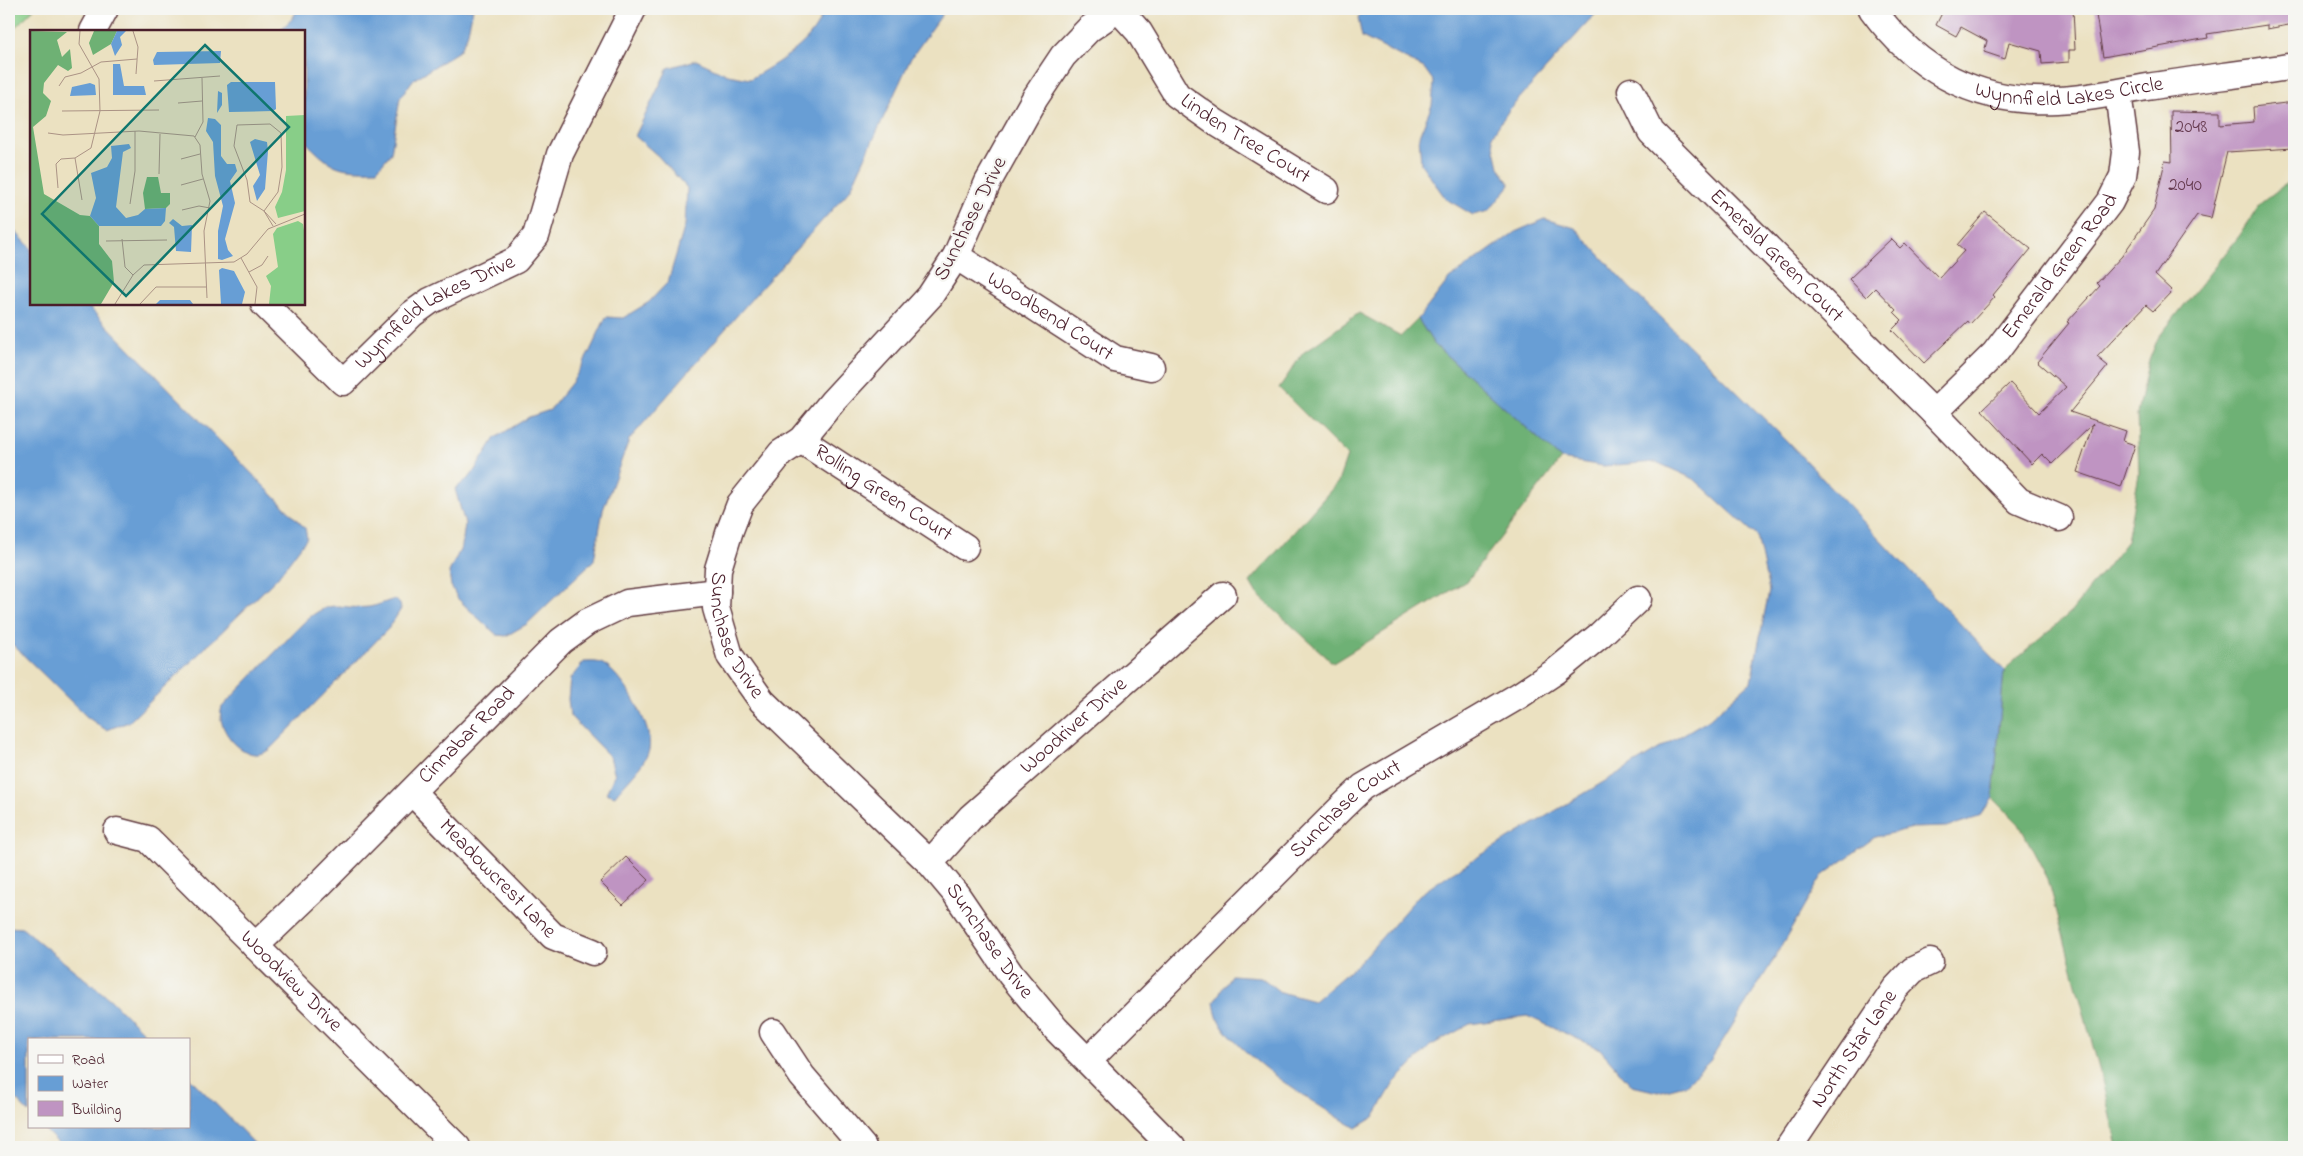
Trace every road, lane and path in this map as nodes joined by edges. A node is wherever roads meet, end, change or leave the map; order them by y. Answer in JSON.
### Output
{"nodes":[{"id":1,"x":104,"y":9,"type":"edge"},
{"id":2,"x":633,"y":9,"type":"edge"},
{"id":3,"x":1118,"y":9,"type":"edge"},
{"id":4,"x":1872,"y":9,"type":"edge"},
{"id":5,"x":94,"y":30,"type":"edge"},
{"id":6,"x":2294,"y":66,"type":"edge"},
{"id":7,"x":1631,"y":91,"type":"dead end"},
{"id":8,"x":2118,"y":93,"type":"junction"},
{"id":9,"x":1326,"y":190,"type":"dead end"},
{"id":10,"x":956,"y":256,"type":"junction"},
{"id":11,"x":265,"y":305,"type":"edge"},
{"id":12,"x":1151,"y":367,"type":"dead end"},
{"id":13,"x":1934,"y":413,"type":"junction"},
{"id":14,"x":802,"y":440,"type":"junction"},
{"id":15,"x":2059,"y":518,"type":"dead end"},
{"id":16,"x":964,"y":547,"type":"dead end"},
{"id":17,"x":717,"y":592,"type":"junction"},
{"id":18,"x":1223,"y":595,"type":"dead end"},
{"id":19,"x":1638,"y":599,"type":"dead end"},
{"id":20,"x":412,"y":792,"type":"junction"},
{"id":21,"x":117,"y":831,"type":"dead end"},
{"id":22,"x":930,"y":863,"type":"junction"},
{"id":23,"x":255,"y":946,"type":"junction"},
{"id":24,"x":593,"y":952,"type":"dead end"},
{"id":25,"x":1930,"y":962,"type":"dead end"},
{"id":26,"x":773,"y":1032,"type":"dead end"},
{"id":27,"x":1088,"y":1061,"type":"junction"},
{"id":28,"x":457,"y":1147,"type":"edge"},
{"id":29,"x":863,"y":1147,"type":"edge"},
{"id":30,"x":1172,"y":1147,"type":"edge"},
{"id":31,"x":1789,"y":1147,"type":"edge"}],
"edges":[{"from":1,"to":5,"type":"street"},
{"from":2,"to":11,"type":"street","name":"Wynnfield Lakes Drive"},
{"from":3,"to":9,"type":"street","name":"Linden Tree Court"},
{"from":3,"to":10,"type":"street","name":"Sunchase Drive"},
{"from":4,"to":8,"type":"street","name":"Wynnfield Lakes Circle"},
{"from":6,"to":8,"type":"street","name":"Wynnfield Lakes Circle"},
{"from":7,"to":13,"type":"street","name":"Emerald Green Court"},
{"from":8,"to":13,"type":"street","name":"Emerald Green Road"},
{"from":10,"to":12,"type":"street","name":"Woodbend Court"},
{"from":10,"to":14,"type":"street","name":"Sunchase Drive"},
{"from":13,"to":15,"type":"street","name":"Emerald Green Court"},
{"from":14,"to":16,"type":"street","name":"Rolling Green Court"},
{"from":14,"to":17,"type":"street","name":"Sunchase Drive"},
{"from":17,"to":20,"type":"street","name":"Cinnabar Road"},
{"from":17,"to":22,"type":"street","name":"Sunchase Drive"},
{"from":18,"to":22,"type":"street","name":"Woodriver Drive"},
{"from":19,"to":27,"type":"street","name":"Sunchase Court"},
{"from":20,"to":23,"type":"street","name":"Cinnabar Road"},
{"from":20,"to":24,"type":"street","name":"Meadowcrest Lane"},
{"from":21,"to":23,"type":"street","name":"Woodview Drive"},
{"from":22,"to":27,"type":"street","name":"Sunchase Drive"},
{"from":23,"to":28,"type":"street","name":"Woodview Drive"},
{"from":25,"to":31,"type":"street","name":"North Star Lane"},
{"from":26,"to":29,"type":"street"},
{"from":27,"to":30,"type":"street","name":"Sunchase Drive"}]}
